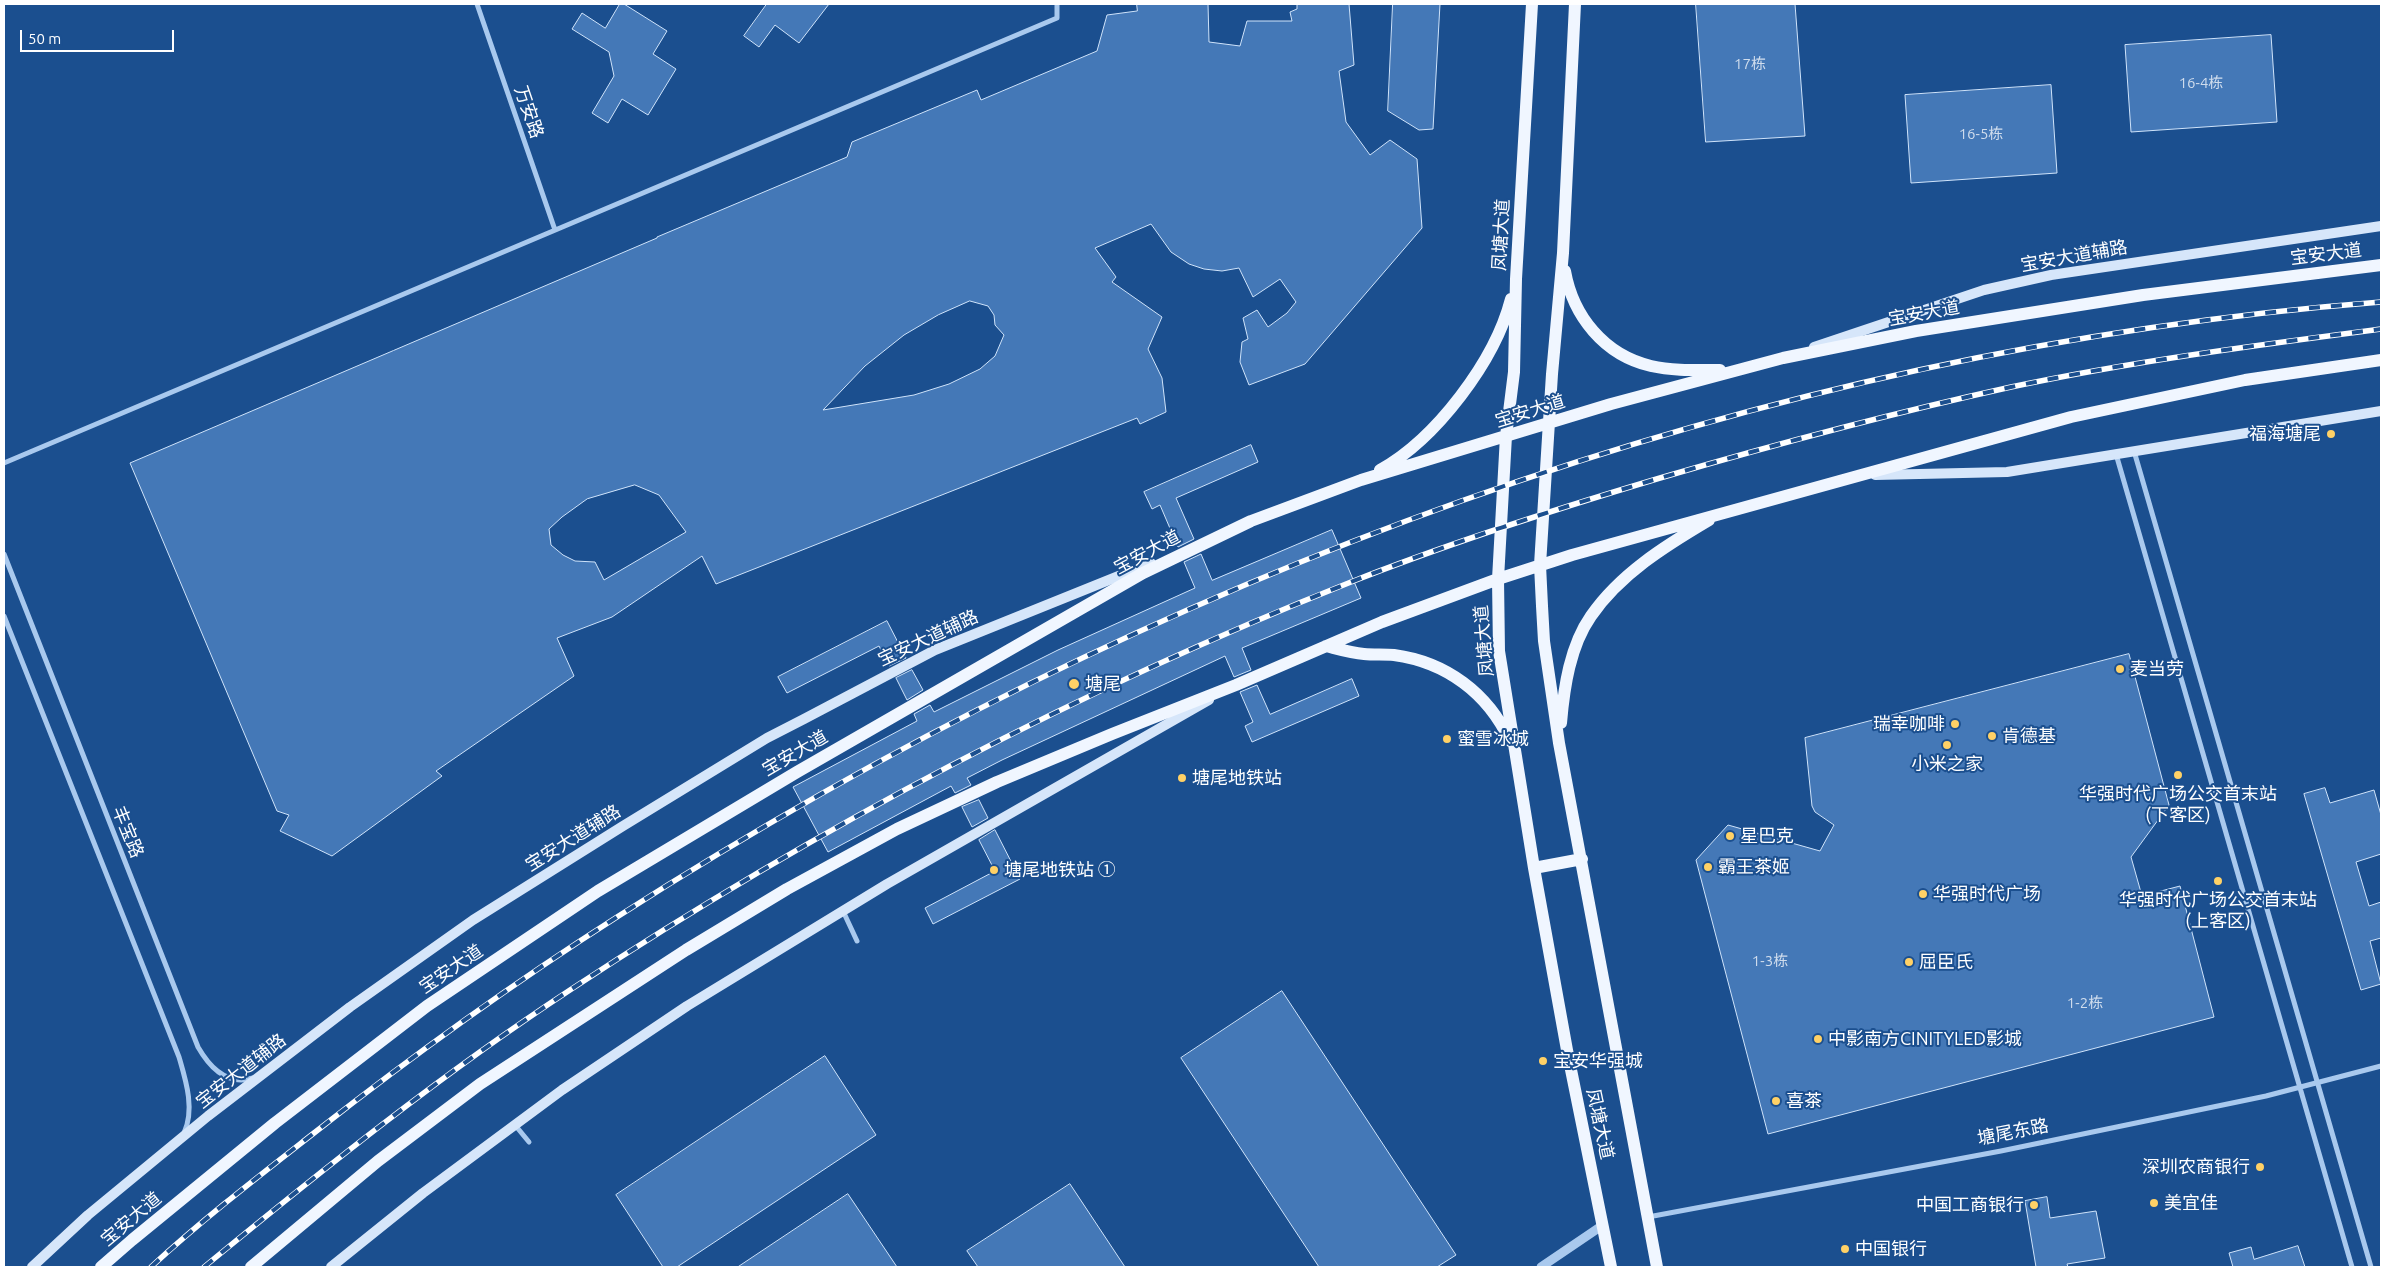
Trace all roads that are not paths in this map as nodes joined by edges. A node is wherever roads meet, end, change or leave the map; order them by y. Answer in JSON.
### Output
{"nodes":[{"id":1,"x":478,"y":4,"type":"edge"},
{"id":2,"x":1057,"y":4,"type":"edge"},
{"id":3,"x":1532,"y":4,"type":"edge"},
{"id":4,"x":1575,"y":4,"type":"edge"},
{"id":5,"x":2381,"y":226,"type":"edge"},
{"id":6,"x":555,"y":230,"type":"junction"},
{"id":7,"x":1563,"y":253,"type":"junction"},
{"id":8,"x":2381,"y":265,"type":"edge"},
{"id":9,"x":1516,"y":280,"type":"junction"},
{"id":10,"x":1783,"y":358,"type":"junction"},
{"id":11,"x":2381,"y":360,"type":"edge"},
{"id":12,"x":1735,"y":370,"type":"junction"},
{"id":13,"x":2381,"y":410,"type":"edge"},
{"id":14,"x":1548,"y":423,"type":"junction"},
{"id":15,"x":1506,"y":436,"type":"junction"},
{"id":16,"x":2134,"y":451,"type":"junction"},
{"id":17,"x":2116,"y":454,"type":"junction"},
{"id":18,"x":4,"y":463,"type":"edge"},
{"id":19,"x":1859,"y":475,"type":"junction"},
{"id":20,"x":1361,"y":480,"type":"junction"},
{"id":21,"x":1724,"y":511,"type":"junction"},
{"id":22,"x":1199,"y":545,"type":"junction"},
{"id":23,"x":4,"y":554,"type":"edge"},
{"id":24,"x":1540,"y":565,"type":"junction"},
{"id":25,"x":1498,"y":579,"type":"junction"},
{"id":26,"x":4,"y":616,"type":"edge"},
{"id":27,"x":1326,"y":646,"type":"junction"},
{"id":28,"x":1236,"y":685,"type":"junction"},
{"id":29,"x":1559,"y":742,"type":"junction"},
{"id":30,"x":1516,"y":755,"type":"junction"},
{"id":31,"x":1582,"y":860,"type":"junction"},
{"id":32,"x":1534,"y":868,"type":"junction"},
{"id":33,"x":843,"y":911,"type":"junction"},
{"id":34,"x":857,"y":941,"type":"dead end"},
{"id":35,"x":2381,"y":1066,"type":"edge"},
{"id":36,"x":260,"y":1076,"type":"junction"},
{"id":37,"x":2318,"y":1084,"type":"junction"},
{"id":38,"x":2300,"y":1088,"type":"junction"},
{"id":39,"x":515,"y":1124,"type":"junction"},
{"id":40,"x":182,"y":1138,"type":"junction"},
{"id":41,"x":529,"y":1142,"type":"dead end"},
{"id":42,"x":1648,"y":1217,"type":"junction"},
{"id":43,"x":1603,"y":1226,"type":"junction"},
{"id":44,"x":32,"y":1267,"type":"edge"},
{"id":45,"x":101,"y":1267,"type":"edge"},
{"id":46,"x":251,"y":1267,"type":"edge"},
{"id":47,"x":331,"y":1267,"type":"edge"},
{"id":48,"x":1541,"y":1267,"type":"edge"},
{"id":49,"x":1611,"y":1267,"type":"edge"},
{"id":50,"x":1657,"y":1267,"type":"edge"},
{"id":51,"x":2352,"y":1267,"type":"edge"},
{"id":52,"x":2371,"y":1267,"type":"edge"}],
"edges":[{"from":1,"to":6,"type":"street","name":"万安路"},
{"from":2,"to":6,"type":"street"},
{"from":3,"to":9,"type":"main road","name":"凤塘大道"},
{"from":4,"to":7,"type":"main road","name":"凤塘大道"},
{"from":5,"to":10,"type":"main road","name":"宝安大道辅路"},
{"from":6,"to":18,"type":"street"},
{"from":7,"to":12,"type":"main road"},
{"from":7,"to":14,"type":"main road","name":"凤塘大道"},
{"from":8,"to":10,"type":"main road","name":"宝安大道"},
{"from":9,"to":15,"type":"main road","name":"凤塘大道"},
{"from":9,"to":20,"type":"main road"},
{"from":10,"to":12,"type":"main road","name":"宝安大道"},
{"from":11,"to":19,"type":"main road"},
{"from":12,"to":14,"type":"main road","name":"宝安大道"},
{"from":13,"to":16,"type":"main road"},
{"from":14,"to":15,"type":"main road","name":"宝安大道"},
{"from":14,"to":24,"type":"main road","name":"凤塘大道"},
{"from":15,"to":20,"type":"main road","name":"宝安大道"},
{"from":15,"to":25,"type":"main road","name":"凤塘大道"},
{"from":16,"to":17,"type":"main road"},
{"from":16,"to":37,"type":"street"},
{"from":17,"to":19,"type":"main road"},
{"from":17,"to":38,"type":"street"},
{"from":19,"to":21,"type":"main road"},
{"from":20,"to":22,"type":"main road","name":"宝安大道"},
{"from":21,"to":24,"type":"main road"},
{"from":21,"to":29,"type":"main road"},
{"from":22,"to":36,"type":"main road","name":"宝安大道辅路"},
{"from":22,"to":45,"type":"main road","name":"宝安大道"},
{"from":23,"to":36,"type":"street","name":"丰宝路"},
{"from":24,"to":25,"type":"main road"},
{"from":24,"to":29,"type":"main road","name":"凤塘大道"},
{"from":25,"to":27,"type":"main road"},
{"from":25,"to":30,"type":"main road","name":"凤塘大道"},
{"from":26,"to":40,"type":"street","name":"丰宝路"},
{"from":27,"to":28,"type":"main road"},
{"from":27,"to":30,"type":"main road"},
{"from":28,"to":33,"type":"main road"},
{"from":28,"to":46,"type":"main road"},
{"from":29,"to":31,"type":"main road","name":"凤塘大道"},
{"from":30,"to":32,"type":"main road","name":"凤塘大道"},
{"from":31,"to":32,"type":"main road"},
{"from":31,"to":42,"type":"main road","name":"凤塘大道"},
{"from":32,"to":43,"type":"main road","name":"凤塘大道"},
{"from":33,"to":34,"type":"street"},
{"from":33,"to":39,"type":"main road"},
{"from":35,"to":37,"type":"street","name":"塘尾东路"},
{"from":36,"to":40,"type":"main road","name":"宝安大道辅路"},
{"from":37,"to":38,"type":"street","name":"塘尾东路"},
{"from":37,"to":52,"type":"street"},
{"from":38,"to":42,"type":"street","name":"塘尾东路"},
{"from":38,"to":51,"type":"street"},
{"from":39,"to":41,"type":"street"},
{"from":39,"to":47,"type":"main road"},
{"from":40,"to":44,"type":"main road","name":"宝安大道辅路"},
{"from":42,"to":50,"type":"main road","name":"凤塘大道"},
{"from":43,"to":48,"type":"street"},
{"from":43,"to":49,"type":"main road","name":"凤塘大道"}]}
